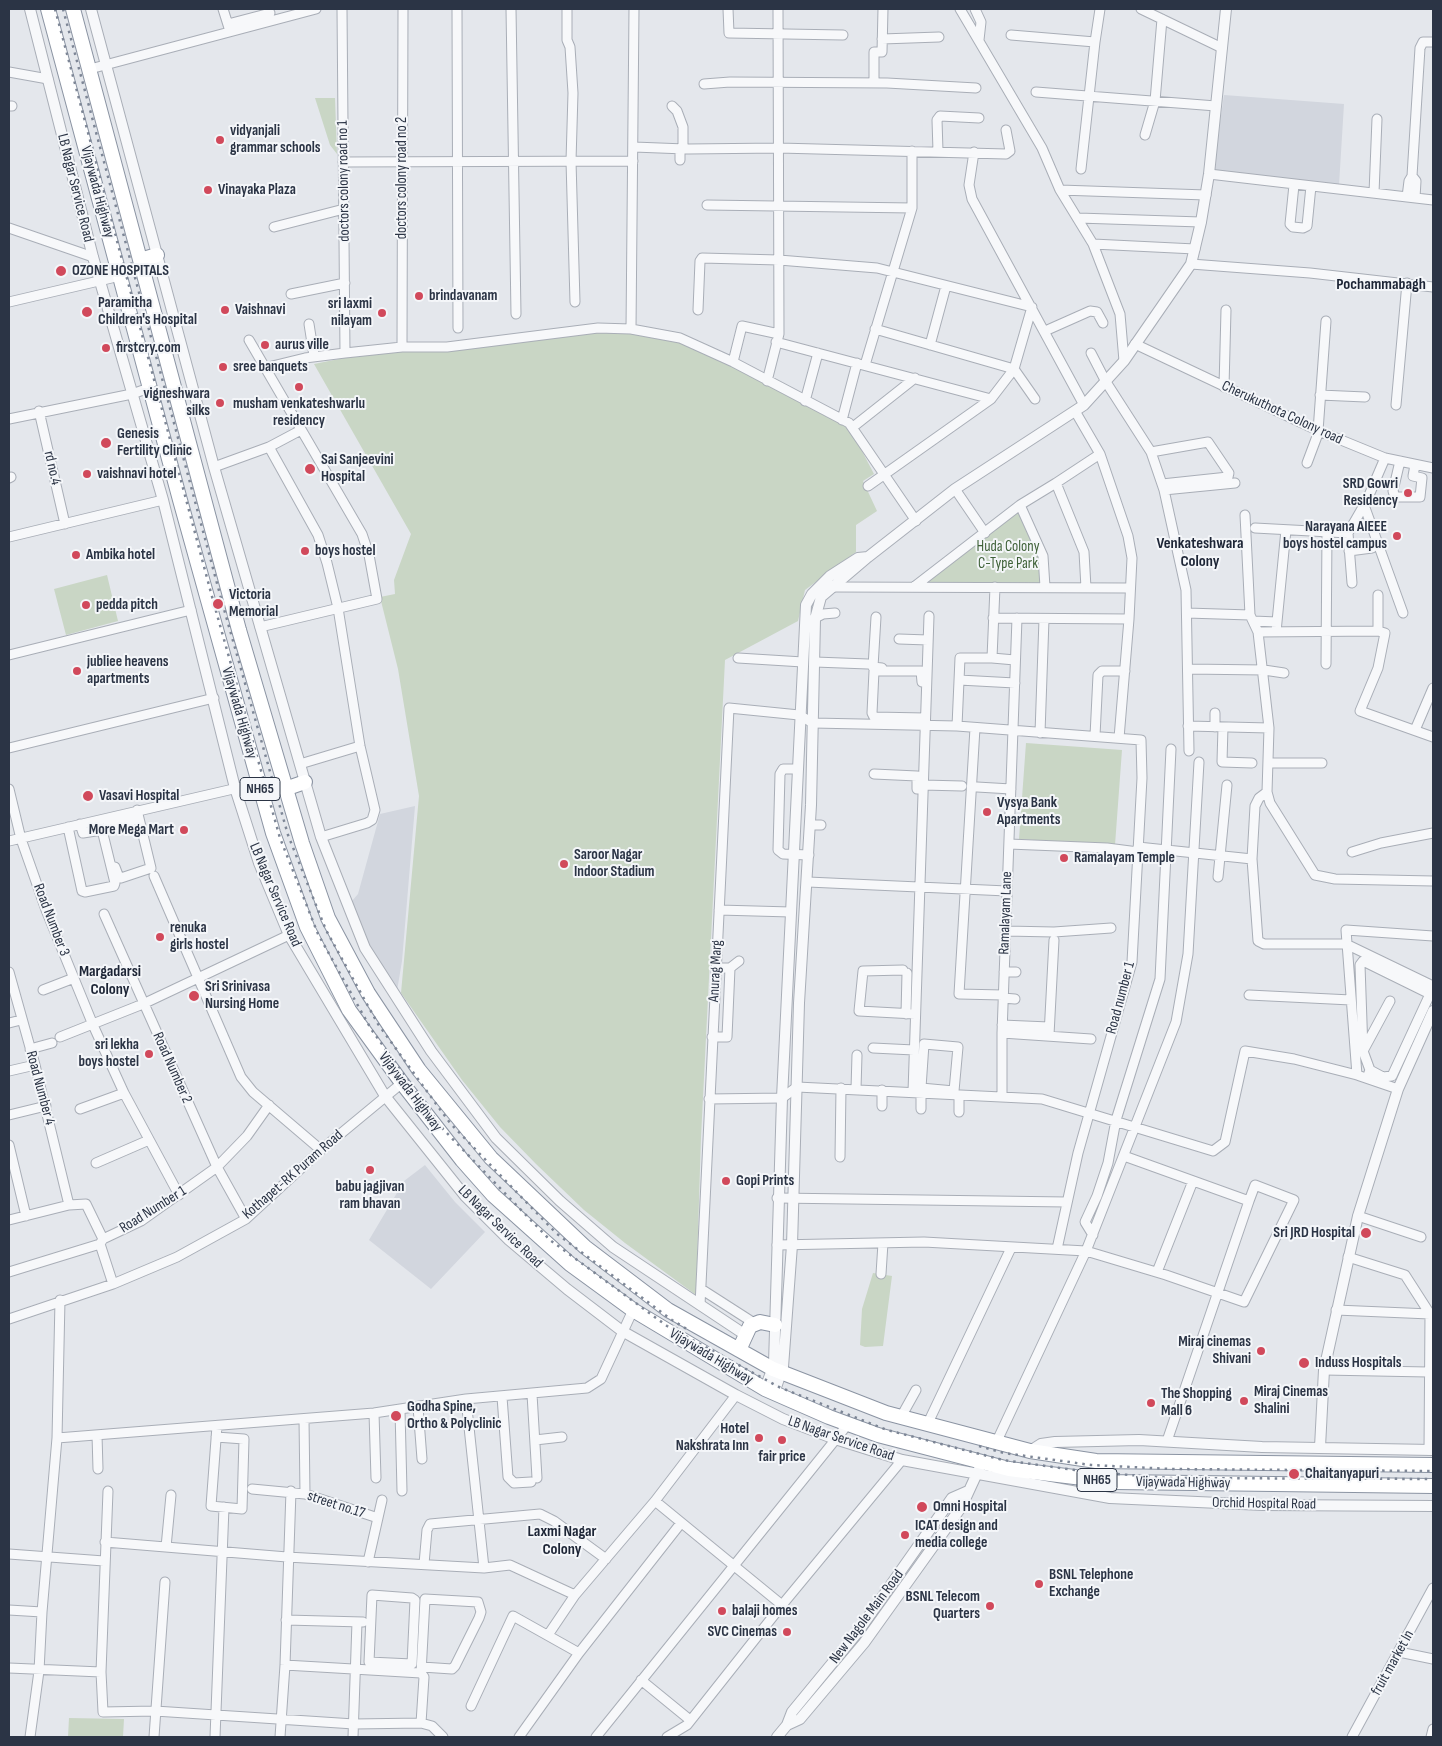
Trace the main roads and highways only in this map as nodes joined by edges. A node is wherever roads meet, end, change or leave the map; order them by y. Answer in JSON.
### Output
{"nodes":[{"id":1,"x":48,"y":9,"type":"edge"},
{"id":2,"x":73,"y":9,"type":"edge"},
{"id":3,"x":157,"y":255,"type":"road end"},
{"id":4,"x":140,"y":260,"type":"junction"},
{"id":5,"x":192,"y":453,"type":"junction"},
{"id":6,"x":169,"y":458,"type":"junction"},
{"id":7,"x":305,"y":782,"type":"road end"},
{"id":8,"x":285,"y":789,"type":"junction"},
{"id":9,"x":352,"y":964,"type":"junction"},
{"id":10,"x":332,"y":977,"type":"junction"},
{"id":11,"x":362,"y":983,"type":"junction"},
{"id":12,"x":342,"y":996,"type":"junction"},
{"id":13,"x":585,"y":1248,"type":"junction"},
{"id":14,"x":570,"y":1264,"type":"junction"},
{"id":15,"x":774,"y":1326,"type":"road end"},
{"id":16,"x":739,"y":1350,"type":"junction"},
{"id":17,"x":1433,"y":1465,"type":"edge"},
{"id":18,"x":1433,"y":1486,"type":"edge"}],
"edges":[{"from":1,"to":6,"type":"highway","name":"Vijaywada Highway","number":"NH65"},
{"from":2,"to":4,"type":"highway","name":"Vijaywada Highway","number":"NH65"},
{"from":3,"to":4,"type":"highway"},
{"from":4,"to":5,"type":"highway","name":"Vijaywada Highway","number":"NH65"},
{"from":5,"to":6,"type":"highway"},
{"from":5,"to":8,"type":"highway","name":"Vijaywada Highway","number":"NH65"},
{"from":6,"to":10,"type":"highway","name":"Vijaywada Highway","number":"NH65"},
{"from":7,"to":8,"type":"highway"},
{"from":8,"to":9,"type":"highway","name":"Vijaywada Highway","number":"NH65"},
{"from":9,"to":10,"type":"highway"},
{"from":9,"to":11,"type":"highway","name":"Vijaywada Highway","number":"NH65"},
{"from":10,"to":12,"type":"highway","name":"Vijaywada Highway","number":"NH65"},
{"from":11,"to":12,"type":"highway"},
{"from":11,"to":13,"type":"highway","name":"Vijaywada Highway","number":"NH65"},
{"from":12,"to":14,"type":"highway","name":"Vijaywada Highway","number":"NH65"},
{"from":13,"to":14,"type":"highway"},
{"from":13,"to":16,"type":"highway","name":"Vijaywada Highway","number":"NH65"},
{"from":14,"to":18,"type":"highway","name":"Vijaywada Highway","number":"NH65"},
{"from":15,"to":16,"type":"highway"},
{"from":16,"to":17,"type":"highway","name":"Vijaywada Highway","number":"NH65"}]}
